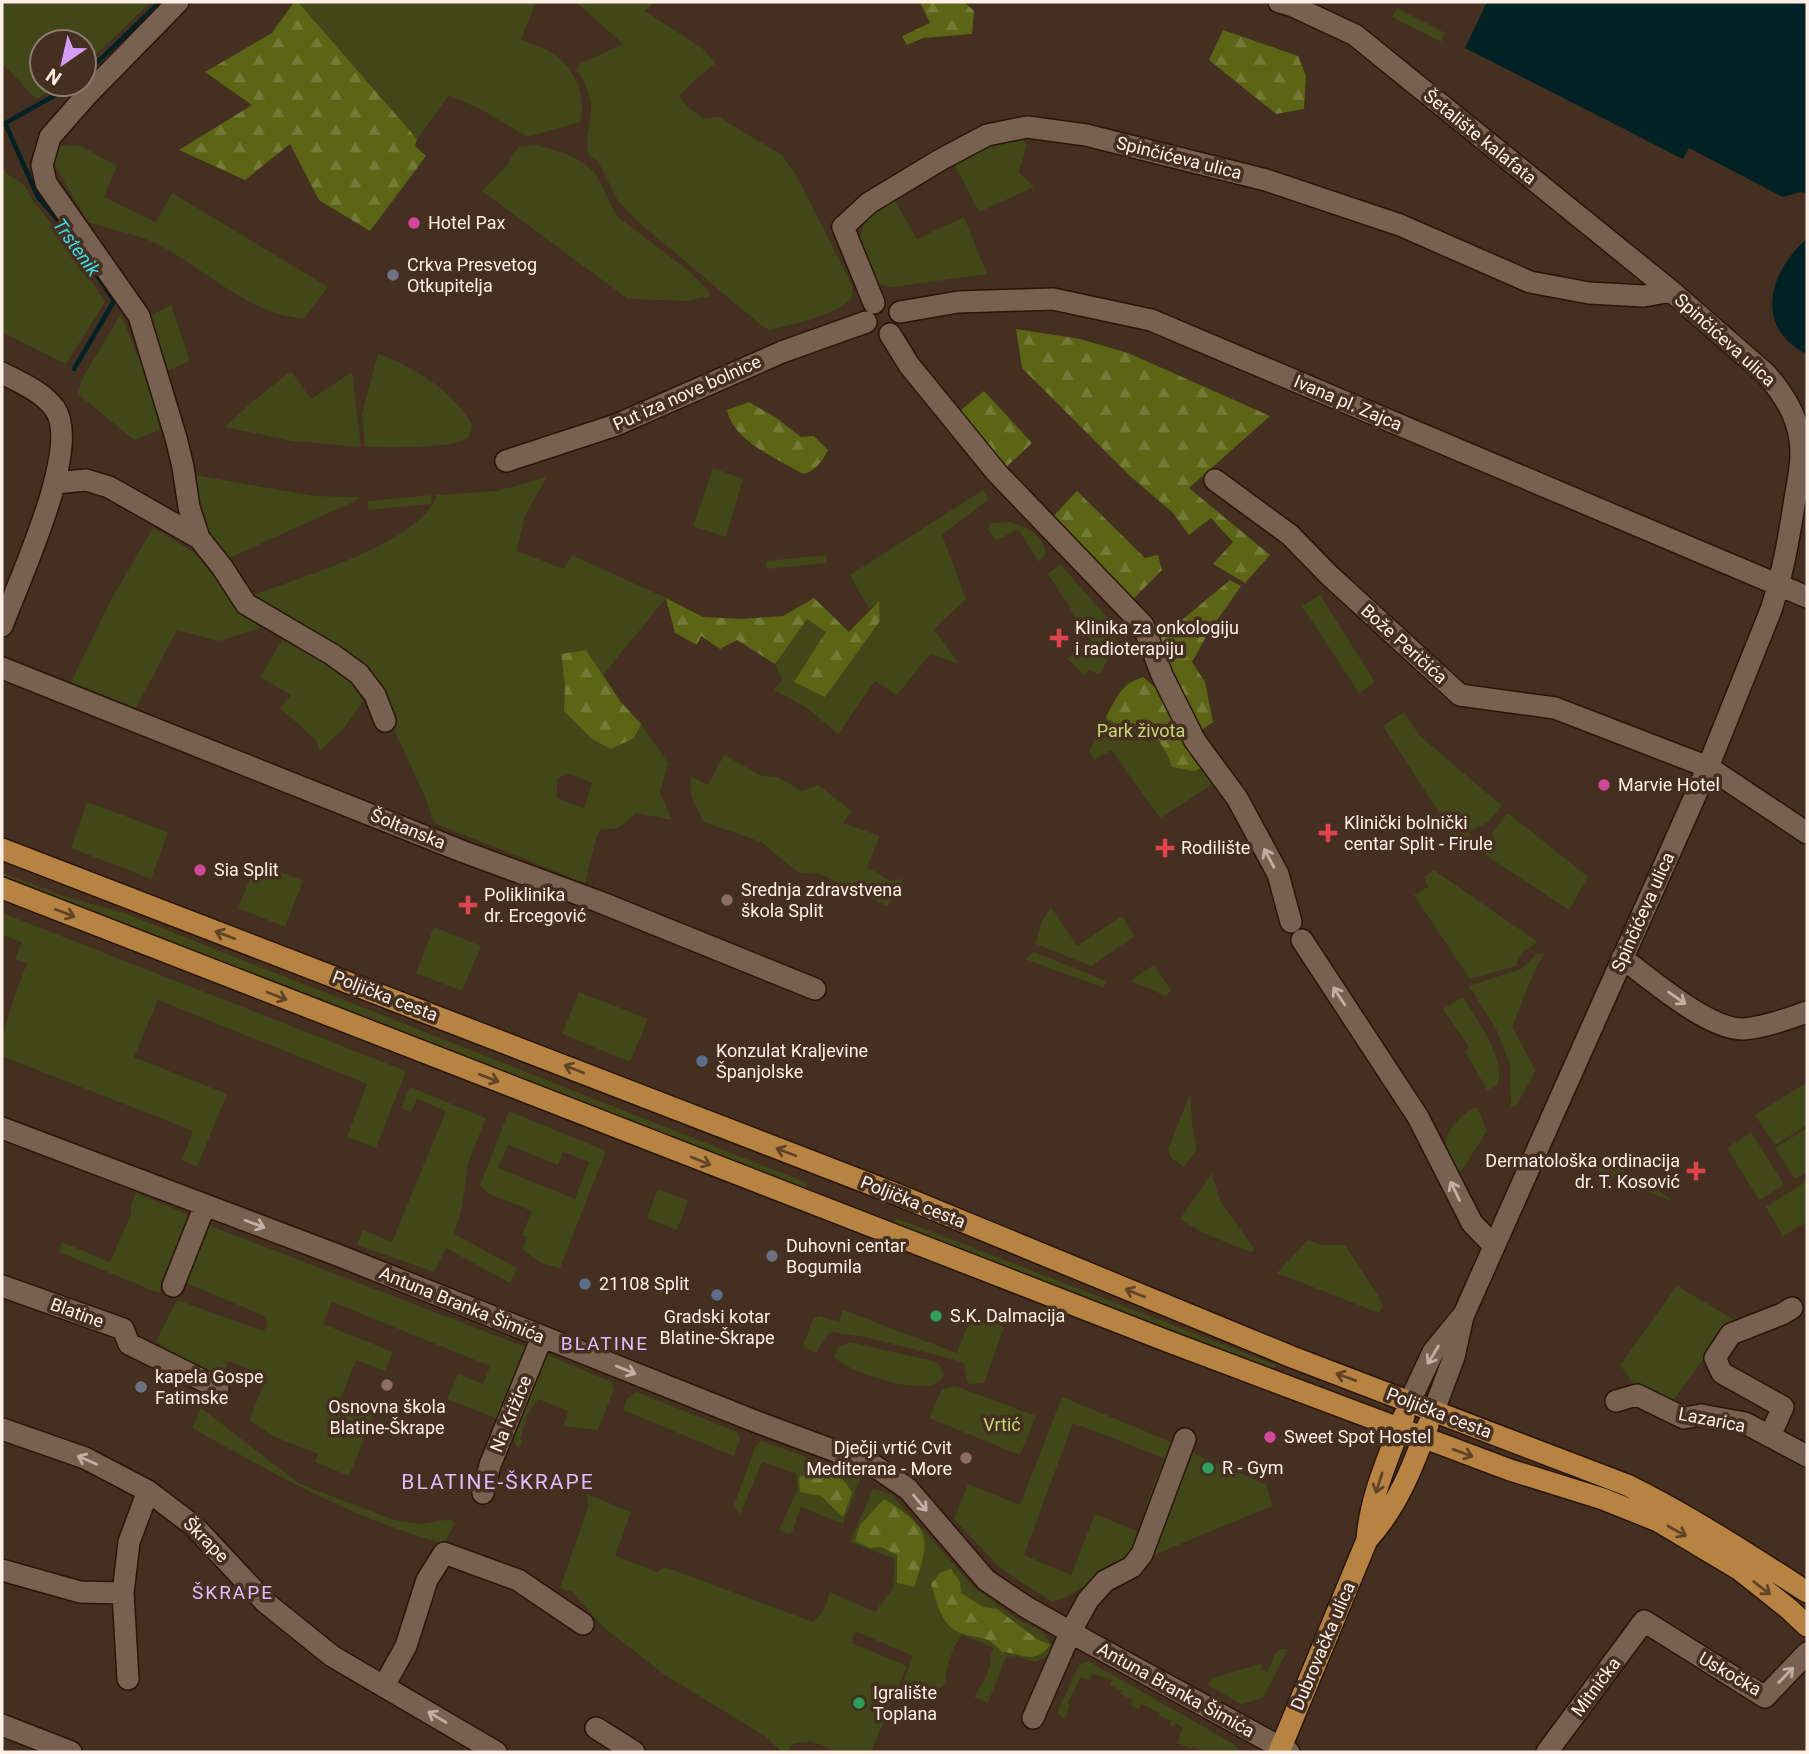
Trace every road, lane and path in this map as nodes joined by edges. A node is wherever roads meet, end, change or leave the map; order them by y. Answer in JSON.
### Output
{"nodes":[{"id":1,"x":178,"y":2,"type":"edge"},
{"id":2,"x":1279,"y":2,"type":"edge"},
{"id":3,"x":1671,"y":291,"type":"junction"},
{"id":4,"x":900,"y":312,"type":"junction"},
{"id":5,"x":870,"y":313,"type":"junction"},
{"id":6,"x":890,"y":334,"type":"junction"},
{"id":7,"x":2,"y":373,"type":"edge"},
{"id":8,"x":506,"y":461,"type":"dead end"},
{"id":9,"x":1215,"y":480,"type":"dead end"},
{"id":10,"x":55,"y":483,"type":"junction"},
{"id":11,"x":199,"y":538,"type":"junction"},
{"id":12,"x":1779,"y":585,"type":"junction"},
{"id":13,"x":1807,"y":597,"type":"edge"},
{"id":14,"x":2,"y":626,"type":"edge"},
{"id":15,"x":2,"y":668,"type":"edge"},
{"id":16,"x":385,"y":721,"type":"dead end"},
{"id":17,"x":1708,"y":767,"type":"junction"},
{"id":18,"x":1807,"y":833,"type":"edge"},
{"id":19,"x":2,"y":849,"type":"edge"},
{"id":20,"x":2,"y":888,"type":"edge"},
{"id":21,"x":1622,"y":958,"type":"junction"},
{"id":22,"x":815,"y":989,"type":"dead end"},
{"id":23,"x":1807,"y":1012,"type":"edge"},
{"id":24,"x":2,"y":1129,"type":"edge"},
{"id":25,"x":198,"y":1203,"type":"junction"},
{"id":26,"x":1494,"y":1246,"type":"junction"},
{"id":27,"x":2,"y":1286,"type":"edge"},
{"id":28,"x":173,"y":1286,"type":"dead end"},
{"id":29,"x":1792,"y":1308,"type":"dead end"},
{"id":30,"x":1464,"y":1314,"type":"junction"},
{"id":31,"x":542,"y":1337,"type":"junction"},
{"id":32,"x":218,"y":1388,"type":"dead end"},
{"id":33,"x":1410,"y":1401,"type":"junction"},
{"id":34,"x":1616,"y":1401,"type":"dead end"},
{"id":35,"x":1434,"y":1410,"type":"junction"},
{"id":36,"x":2,"y":1429,"type":"edge"},
{"id":37,"x":1399,"y":1429,"type":"junction"},
{"id":38,"x":1770,"y":1436,"type":"junction"},
{"id":39,"x":1424,"y":1438,"type":"junction"},
{"id":40,"x":1185,"y":1439,"type":"dead end"},
{"id":41,"x":1807,"y":1456,"type":"edge"},
{"id":42,"x":148,"y":1491,"type":"junction"},
{"id":43,"x":483,"y":1493,"type":"dead end"},
{"id":44,"x":1367,"y":1540,"type":"junction"},
{"id":45,"x":2,"y":1570,"type":"edge"},
{"id":46,"x":1807,"y":1592,"type":"edge"},
{"id":47,"x":123,"y":1593,"type":"junction"},
{"id":48,"x":1644,"y":1621,"type":"joint"},
{"id":49,"x":583,"y":1624,"type":"dead end"},
{"id":50,"x":1807,"y":1626,"type":"edge"},
{"id":51,"x":1071,"y":1631,"type":"junction"},
{"id":52,"x":1807,"y":1653,"type":"edge"},
{"id":53,"x":128,"y":1679,"type":"dead end"},
{"id":54,"x":384,"y":1686,"type":"junction"},
{"id":55,"x":1033,"y":1718,"type":"dead end"},
{"id":56,"x":2,"y":1725,"type":"edge"},
{"id":57,"x":596,"y":1728,"type":"dead end"},
{"id":58,"x":1283,"y":1751,"type":"edge"},
{"id":59,"x":71,"y":1752,"type":"edge"},
{"id":60,"x":495,"y":1752,"type":"edge"},
{"id":61,"x":634,"y":1752,"type":"edge"},
{"id":62,"x":1547,"y":1752,"type":"edge"}],
"edges":[{"from":1,"to":11,"type":"street"},
{"from":2,"to":3,"type":"street","name":"Šetalište kalafata"},
{"from":3,"to":5,"type":"street","name":"Spinčićeva ulica"},
{"from":3,"to":12,"type":"street","name":"Spinčićeva ulica"},
{"from":4,"to":5,"type":"street"},
{"from":4,"to":6,"type":"street"},
{"from":4,"to":12,"type":"street","name":"Ivana pl. Zajca"},
{"from":5,"to":6,"type":"street"},
{"from":5,"to":8,"type":"street","name":"Put iza nove bolnice"},
{"from":26,"to":6,"type":"street","one_way":true},
{"from":7,"to":10,"type":"street"},
{"from":9,"to":17,"type":"street","name":"Bože Peričića"},
{"from":10,"to":11,"type":"street"},
{"from":10,"to":14,"type":"street"},
{"from":11,"to":16,"type":"street"},
{"from":12,"to":13,"type":"street","name":"Ivana pl. Zajca"},
{"from":12,"to":17,"type":"street","name":"Spinčićeva ulica"},
{"from":15,"to":22,"type":"street","name":"Šoltanska"},
{"from":17,"to":18,"type":"street","name":"Bože Peričića"},
{"from":17,"to":21,"type":"street","name":"Spinčićeva ulica"},
{"from":33,"to":19,"type":"main road","name":"Poljička cesta","one_way":true},
{"from":20,"to":37,"type":"main road","name":"Poljička cesta","one_way":true},
{"from":21,"to":23,"type":"street","one_way":true},
{"from":21,"to":26,"type":"street","name":"Spinčićeva ulica"},
{"from":24,"to":25,"type":"street","name":"Antuna Branka Šimića"},
{"from":25,"to":28,"type":"street"},
{"from":25,"to":31,"type":"street","name":"Antuna Branka Šimića","one_way":true},
{"from":26,"to":30,"type":"street","name":"Spinčićeva ulica"},
{"from":27,"to":32,"type":"street","name":"Blatine"},
{"from":29,"to":38,"type":"street","name":"Lazarica"},
{"from":30,"to":33,"type":"street","name":"Spinčićeva ulica","one_way":true},
{"from":30,"to":35,"type":"street","name":"Dubrovačka ulica"},
{"from":31,"to":43,"type":"street","name":"Na Križice"},
{"from":31,"to":51,"type":"street","name":"Antuna Branka Šimića","one_way":true},
{"from":33,"to":35,"type":"main road","name":"Poljička cesta"},
{"from":33,"to":37,"type":"main road","name":"Dubrovačka ulica"},
{"from":34,"to":38,"type":"street","name":"Lazarica"},
{"from":35,"to":39,"type":"main road","name":"Dubrovačka ulica"},
{"from":35,"to":46,"type":"main road","name":"Poljička cesta"},
{"from":42,"to":36,"type":"street","name":"Škrape","one_way":true},
{"from":37,"to":39,"type":"main road","name":"Poljička cesta"},
{"from":37,"to":44,"type":"main road","name":"Dubrovačka ulica","one_way":true},
{"from":38,"to":41,"type":"street","name":"Lazarica"},
{"from":39,"to":44,"type":"main road","name":"Dubrovačka ulica"},
{"from":39,"to":50,"type":"main road","name":"Poljička cesta","one_way":true},
{"from":40,"to":51,"type":"street"},
{"from":42,"to":47,"type":"street"},
{"from":42,"to":54,"type":"street","name":"Škrape"},
{"from":44,"to":58,"type":"main road","name":"Dubrovačka ulica"},
{"from":45,"to":47,"type":"street"},
{"from":47,"to":53,"type":"street"},
{"from":48,"to":52,"type":"street","name":"Uskočka","one_way":true},
{"from":48,"to":62,"type":"street","name":"Mitnička"},
{"from":49,"to":54,"type":"street"},
{"from":51,"to":55,"type":"street"},
{"from":51,"to":58,"type":"street","name":"Antuna Branka Šimića"},
{"from":60,"to":54,"type":"street","name":"Škrape","one_way":true},
{"from":56,"to":59,"type":"street"},
{"from":57,"to":61,"type":"street"}]}
